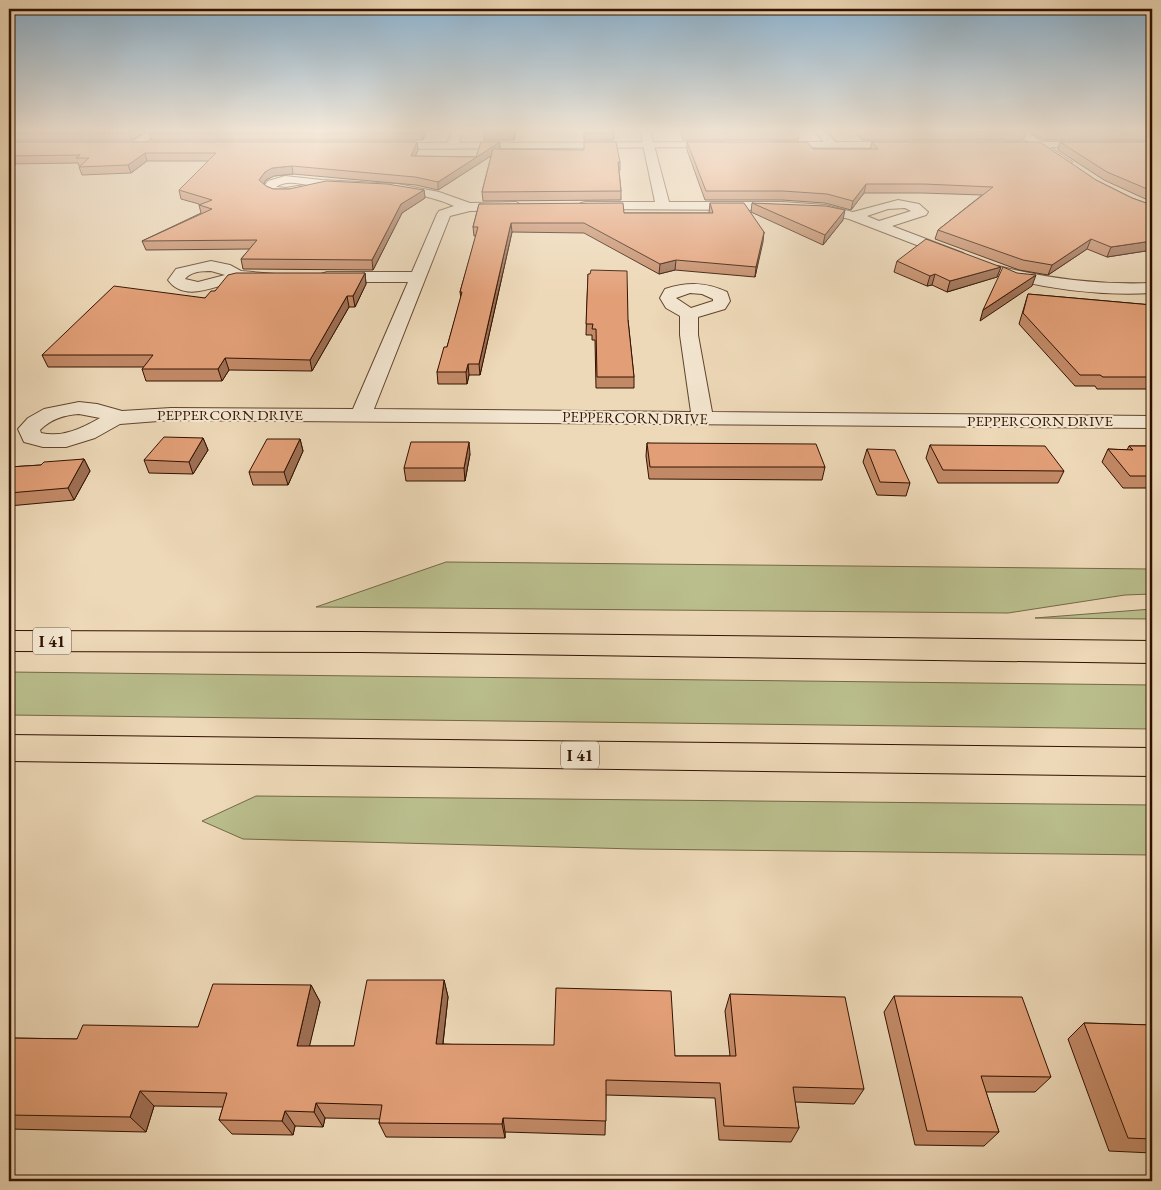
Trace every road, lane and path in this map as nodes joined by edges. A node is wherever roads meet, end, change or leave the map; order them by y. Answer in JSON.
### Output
{"nodes":[{"id":1,"x":349,"y":186,"type":"edge"},
{"id":2,"x":658,"y":186,"type":"edge"},
{"id":3,"x":526,"y":206,"type":"edge"},
{"id":4,"x":575,"y":206,"type":"edge"},
{"id":5,"x":663,"y":206,"type":"junction"},
{"id":6,"x":468,"y":207,"type":"junction"},
{"id":7,"x":854,"y":216,"type":"junction"},
{"id":8,"x":880,"y":225,"type":"junction"},
{"id":9,"x":237,"y":276,"type":"edge"},
{"id":10,"x":285,"y":277,"type":"edge"},
{"id":11,"x":313,"y":277,"type":"edge"},
{"id":12,"x":418,"y":277,"type":"junction"},
{"id":13,"x":1152,"y":288,"type":"edge"},
{"id":14,"x":688,"y":314,"type":"dead end"},
{"id":15,"x":361,"y":416,"type":"junction"},
{"id":16,"x":117,"y":417,"type":"dead end"},
{"id":17,"x":703,"y":419,"type":"junction"},
{"id":18,"x":1152,"y":422,"type":"edge"},
{"id":19,"x":9,"y":641,"type":"edge"},
{"id":20,"x":1152,"y":652,"type":"edge"},
{"id":21,"x":9,"y":748,"type":"edge"},
{"id":22,"x":1152,"y":762,"type":"edge"}],
"edges":[{"from":1,"to":6,"type":"street"},
{"from":2,"to":5,"type":"street"},
{"from":3,"to":6,"type":"street"},
{"from":4,"to":5,"type":"street"},
{"from":5,"to":7,"type":"street"},
{"from":6,"to":12,"type":"street"},
{"from":7,"to":8,"type":"street"},
{"from":7,"to":8,"type":"street"},
{"from":8,"to":13,"type":"street"},
{"from":9,"to":10,"type":"street"},
{"from":11,"to":12,"type":"street"},
{"from":12,"to":15,"type":"street"},
{"from":14,"to":17,"type":"street"},
{"from":15,"to":16,"type":"street","name":"PEPPERCORN DRIVE"},
{"from":15,"to":17,"type":"street","name":"PEPPERCORN DRIVE"},
{"from":17,"to":18,"type":"street","name":"PEPPERCORN DRIVE"},
{"from":19,"to":20,"type":"highway","number":"I 41"},
{"from":21,"to":22,"type":"highway","number":"I 41"}]}
